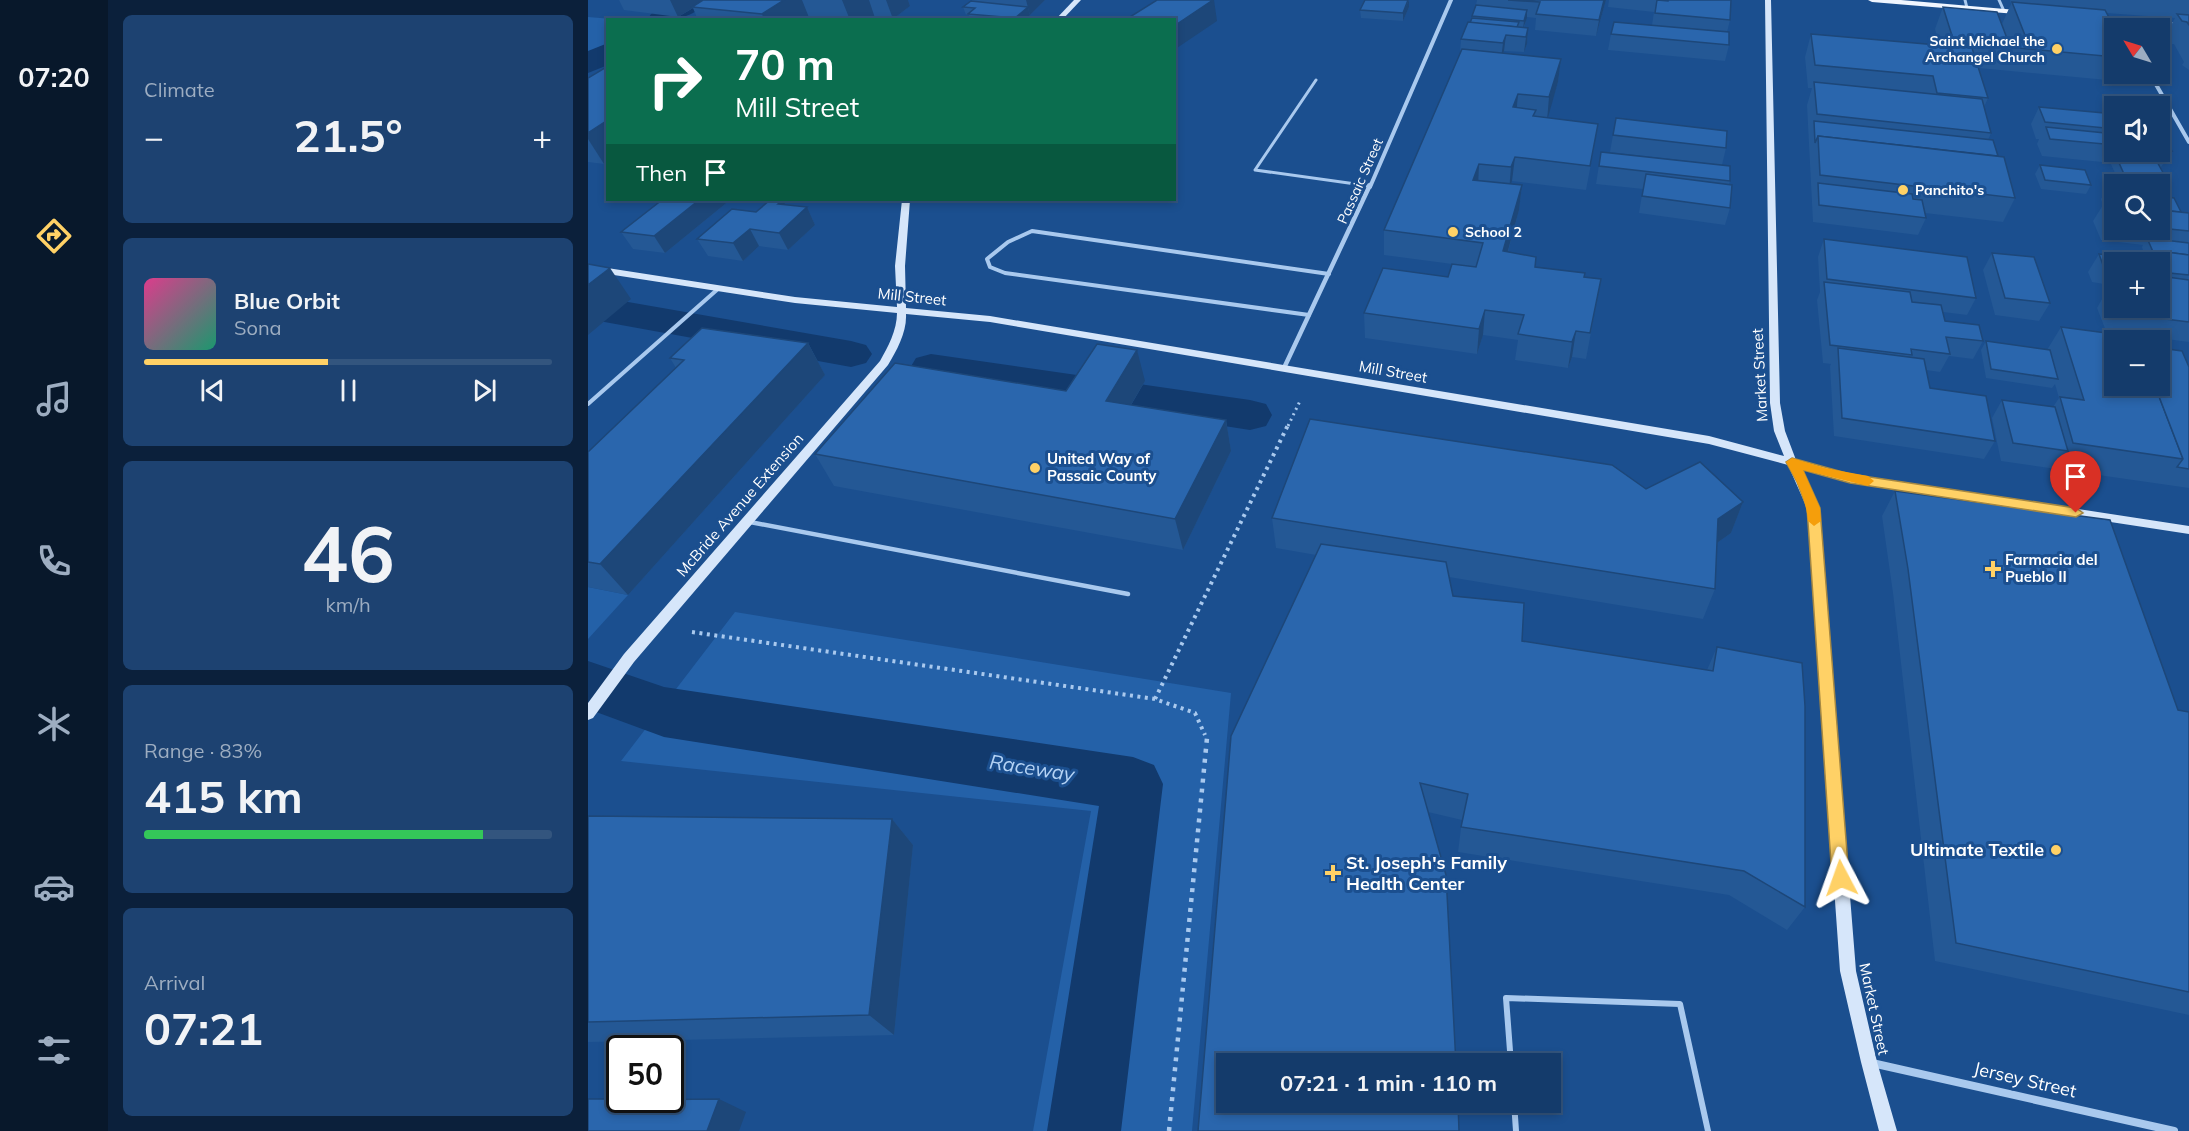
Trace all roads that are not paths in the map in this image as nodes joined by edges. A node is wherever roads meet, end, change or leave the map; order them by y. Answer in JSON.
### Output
{"nodes":[{"id":1,"x":1078,"y":0,"type":"edge"},
{"id":2,"x":1451,"y":0,"type":"edge"},
{"id":3,"x":1768,"y":0,"type":"edge"},
{"id":4,"x":1872,"y":0,"type":"edge"},
{"id":5,"x":1999,"y":0,"type":"edge"},
{"id":6,"x":1966,"y":4,"type":"edge"},
{"id":7,"x":2004,"y":11,"type":"junction"},
{"id":8,"x":2039,"y":14,"type":"edge"},
{"id":9,"x":1060,"y":18,"type":"edge"},
{"id":10,"x":2086,"y":18,"type":"edge"},
{"id":11,"x":2104,"y":21,"type":"edge"},
{"id":12,"x":2170,"y":26,"type":"edge"},
{"id":13,"x":2189,"y":27,"type":"edge"},
{"id":14,"x":1316,"y":80,"type":"dead end"},
{"id":15,"x":2156,"y":84,"type":"edge"},
{"id":16,"x":2189,"y":142,"type":"edge"},
{"id":17,"x":1370,"y":186,"type":"junction"},
{"id":18,"x":906,"y":201,"type":"edge"},
{"id":19,"x":588,"y":268,"type":"edge"},
{"id":20,"x":1329,"y":274,"type":"junction"},
{"id":21,"x":718,"y":288,"type":"junction"},
{"id":22,"x":902,"y":311,"type":"junction"},
{"id":23,"x":1309,"y":315,"type":"junction"},
{"id":24,"x":1284,"y":368,"type":"junction"},
{"id":25,"x":588,"y":404,"type":"edge"},
{"id":26,"x":1792,"y":462,"type":"junction"},
{"id":27,"x":747,"y":521,"type":"junction"},
{"id":28,"x":2189,"y":530,"type":"edge"},
{"id":29,"x":1128,"y":594,"type":"dead end"},
{"id":30,"x":588,"y":714,"type":"edge"},
{"id":31,"x":1510,"y":1053,"type":"edge"},
{"id":32,"x":1869,"y":1062,"type":"junction"},
{"id":33,"x":1515,"y":1113,"type":"edge"},
{"id":34,"x":1516,"y":1131,"type":"edge"},
{"id":35,"x":1708,"y":1131,"type":"edge"},
{"id":36,"x":1888,"y":1131,"type":"edge"},
{"id":37,"x":2174,"y":1131,"type":"edge"}],
"edges":[{"from":1,"to":9,"type":"street"},
{"from":2,"to":17,"type":"street","name":"Passaic Street"},
{"from":3,"to":26,"type":"street","name":"Market Street"},
{"from":4,"to":6,"type":"main road"},
{"from":5,"to":7,"type":"lane"},
{"from":6,"to":7,"type":"main road"},
{"from":7,"to":8,"type":"main road"},
{"from":10,"to":11,"type":"main road"},
{"from":12,"to":13,"type":"main road"},
{"from":14,"to":17,"type":"lane"},
{"from":15,"to":16,"type":"street"},
{"from":17,"to":20,"type":"street","name":"Passaic Street"},
{"from":18,"to":22,"type":"street","name":"McBride Avenue Extension"},
{"from":19,"to":21,"type":"street","name":"Mill Street"},
{"from":20,"to":23,"type":"street","name":"Passaic Street"},
{"from":20,"to":23,"type":"lane"},
{"from":21,"to":22,"type":"street","name":"Mill Street"},
{"from":21,"to":25,"type":"lane"},
{"from":22,"to":24,"type":"street","name":"Mill Street"},
{"from":22,"to":27,"type":"street","name":"McBride Avenue Extension"},
{"from":23,"to":24,"type":"street","name":"Passaic Street"},
{"from":24,"to":26,"type":"street","name":"Mill Street"},
{"from":26,"to":28,"type":"street","name":"Mill Street"},
{"from":26,"to":32,"type":"street","name":"Market Street"},
{"from":27,"to":29,"type":"lane"},
{"from":27,"to":30,"type":"street","name":"McBride Avenue Extension"},
{"from":31,"to":35,"type":"lane"},
{"from":32,"to":36,"type":"street","name":"Market Street"},
{"from":32,"to":37,"type":"street","name":"Jersey Street"},
{"from":33,"to":34,"type":"lane"}]}
